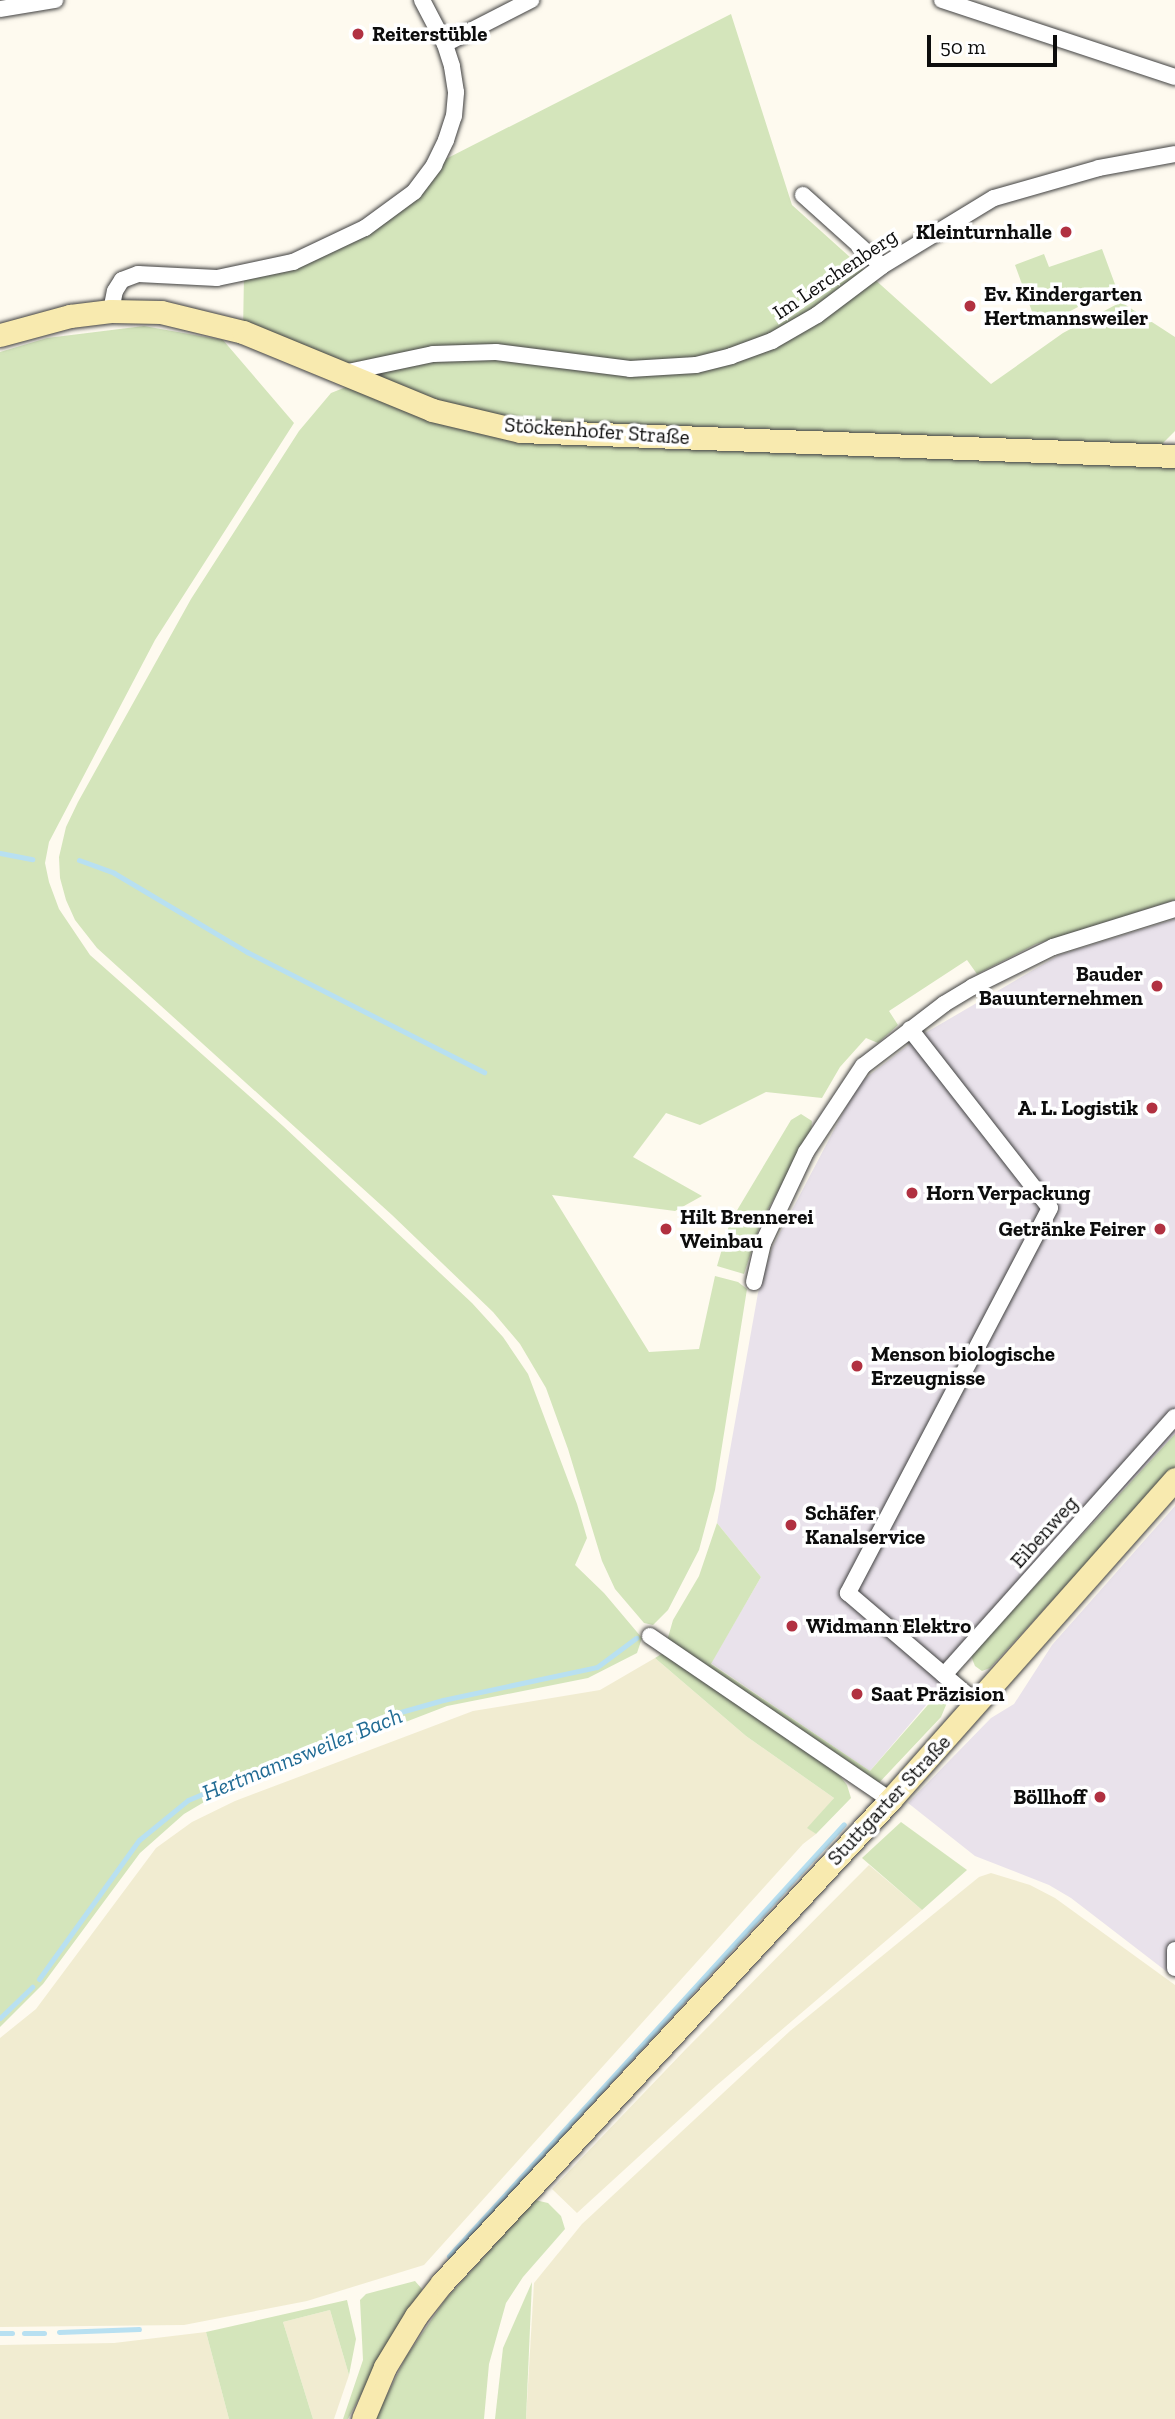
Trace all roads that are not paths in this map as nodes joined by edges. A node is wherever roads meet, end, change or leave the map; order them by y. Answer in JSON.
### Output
{"nodes":[{"id":1,"x":55,"y":0,"type":"edge"},
{"id":2,"x":422,"y":0,"type":"edge"},
{"id":3,"x":531,"y":0,"type":"edge"},
{"id":4,"x":942,"y":0,"type":"edge"},
{"id":5,"x":0,"y":9,"type":"edge"},
{"id":6,"x":444,"y":44,"type":"junction"},
{"id":7,"x":1175,"y":77,"type":"edge"},
{"id":8,"x":1175,"y":155,"type":"edge"},
{"id":9,"x":803,"y":195,"type":"dead end"},
{"id":10,"x":882,"y":267,"type":"junction"},
{"id":11,"x":111,"y":311,"type":"junction"},
{"id":12,"x":0,"y":335,"type":"edge"},
{"id":13,"x":339,"y":373,"type":"junction"},
{"id":14,"x":1175,"y":456,"type":"edge"},
{"id":15,"x":1175,"y":909,"type":"edge"},
{"id":16,"x":911,"y":1029,"type":"junction"},
{"id":17,"x":754,"y":1282,"type":"dead end"},
{"id":18,"x":1175,"y":1418,"type":"edge"},
{"id":19,"x":1175,"y":1479,"type":"edge"},
{"id":20,"x":650,"y":1636,"type":"dead end"},
{"id":21,"x":944,"y":1675,"type":"junction"},
{"id":22,"x":978,"y":1704,"type":"junction"},
{"id":23,"x":890,"y":1800,"type":"junction"},
{"id":24,"x":1175,"y":1950,"type":"edge"},
{"id":25,"x":1175,"y":1968,"type":"edge"},
{"id":26,"x":363,"y":2419,"type":"edge"}],
"edges":[{"from":1,"to":5,"type":"street"},
{"from":2,"to":6,"type":"street"},
{"from":3,"to":6,"type":"street"},
{"from":4,"to":7,"type":"street"},
{"from":6,"to":11,"type":"street"},
{"from":8,"to":10,"type":"street","name":"Im Lerchenberg"},
{"from":9,"to":10,"type":"street"},
{"from":10,"to":13,"type":"street","name":"Im Lerchenberg"},
{"from":11,"to":12,"type":"main road","name":"Stöckenhofer Straße"},
{"from":11,"to":13,"type":"main road","name":"Stöckenhofer Straße"},
{"from":13,"to":14,"type":"main road","name":"Stöckenhofer Straße"},
{"from":15,"to":16,"type":"street"},
{"from":16,"to":17,"type":"street"},
{"from":16,"to":21,"type":"street"},
{"from":18,"to":21,"type":"street","name":"Eibenweg"},
{"from":19,"to":22,"type":"main road","name":"Stuttgarter Straße"},
{"from":20,"to":23,"type":"street"},
{"from":21,"to":22,"type":"street"},
{"from":22,"to":23,"type":"main road","name":"Stuttgarter Straße"},
{"from":23,"to":26,"type":"main road","name":"Stuttgarter Straße"},
{"from":24,"to":25,"type":"street"}]}
